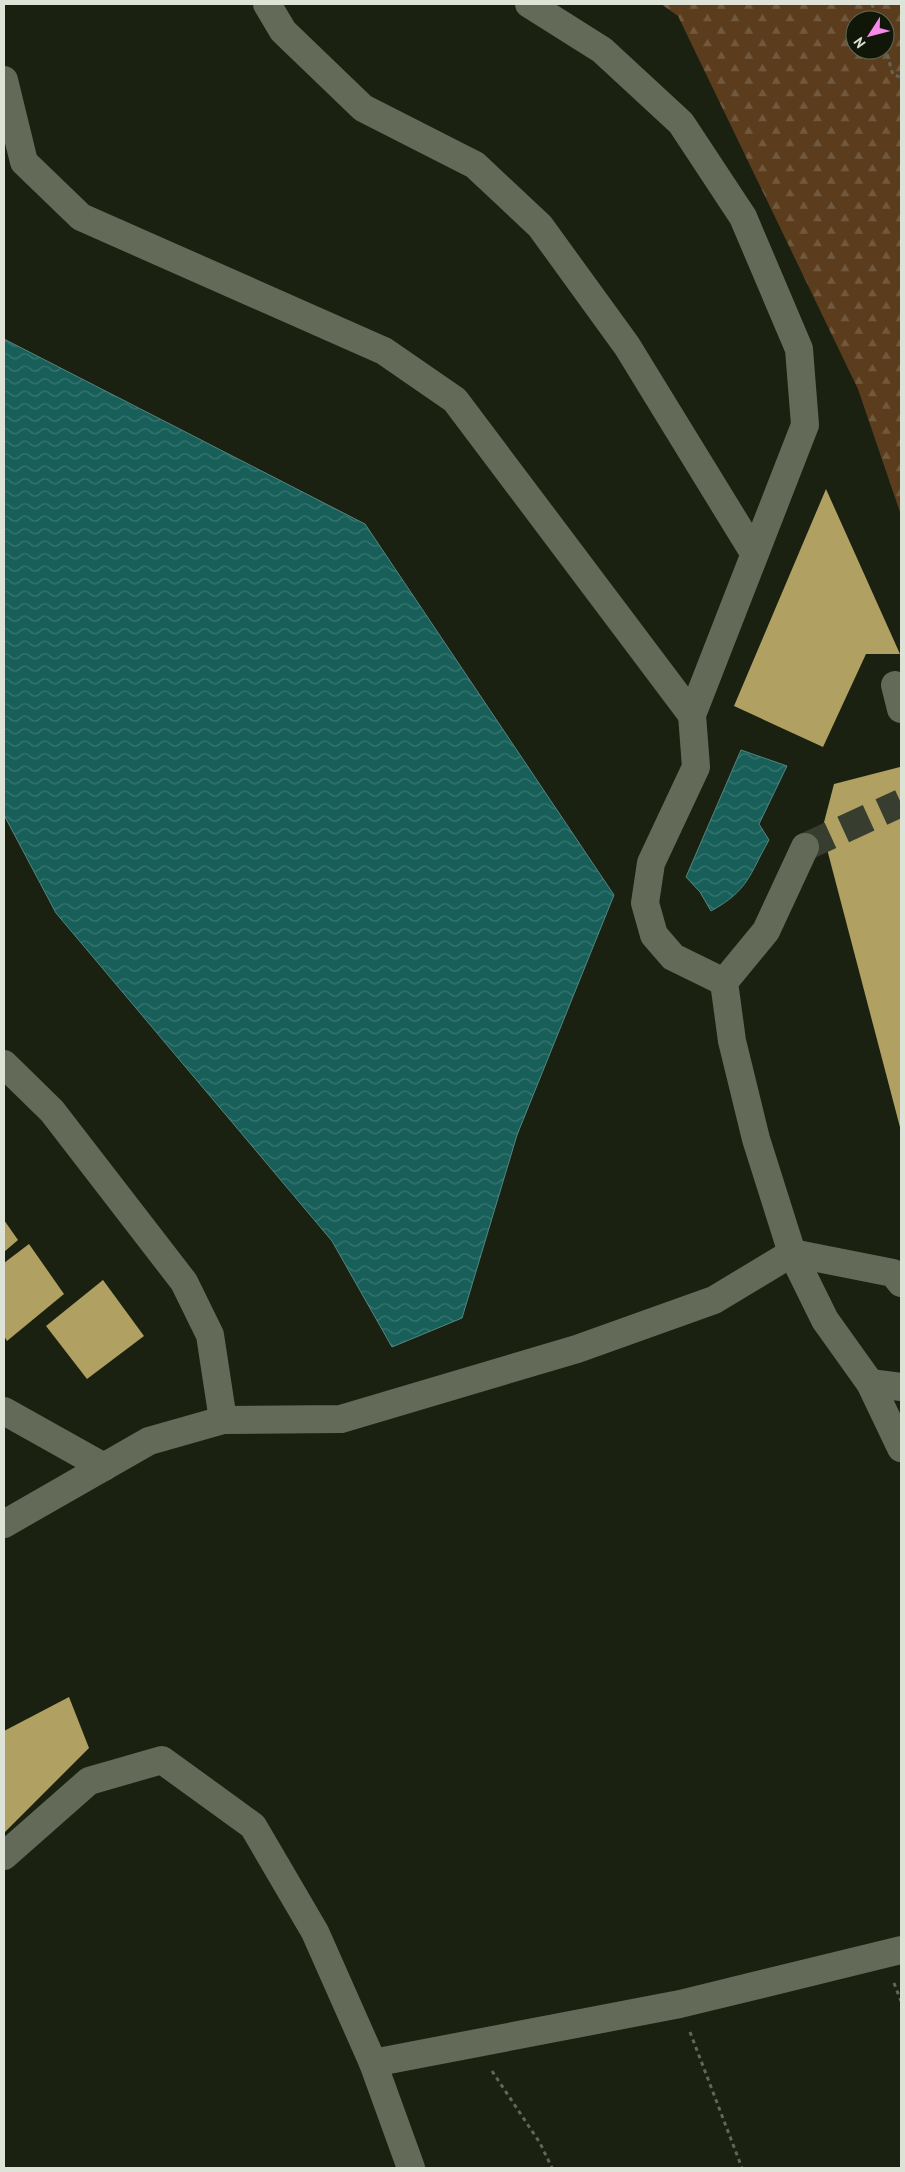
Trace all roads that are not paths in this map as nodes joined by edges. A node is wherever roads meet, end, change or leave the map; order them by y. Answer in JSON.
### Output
{"nodes":[{"id":1,"x":267,"y":4,"type":"edge"},
{"id":2,"x":529,"y":4,"type":"edge"},
{"id":3,"x":4,"y":80,"type":"edge"},
{"id":4,"x":754,"y":553,"type":"junction"},
{"id":5,"x":692,"y":715,"type":"junction"},
{"id":6,"x":805,"y":847,"type":"tunnel mouth"},
{"id":7,"x":724,"y":982,"type":"junction"},
{"id":8,"x":4,"y":1064,"type":"edge"},
{"id":9,"x":792,"y":1253,"type":"junction"},
{"id":10,"x":901,"y":1283,"type":"edge"},
{"id":11,"x":870,"y":1383,"type":"junction"},
{"id":12,"x":901,"y":1387,"type":"edge"},
{"id":13,"x":4,"y":1411,"type":"edge"},
{"id":14,"x":901,"y":1411,"type":"edge"},
{"id":15,"x":223,"y":1420,"type":"junction"},
{"id":16,"x":901,"y":1448,"type":"edge"},
{"id":17,"x":104,"y":1467,"type":"junction"},
{"id":18,"x":4,"y":1524,"type":"edge"},
{"id":19,"x":4,"y":1856,"type":"edge"},
{"id":20,"x":901,"y":1950,"type":"edge"},
{"id":21,"x":373,"y":2063,"type":"junction"},
{"id":22,"x":411,"y":2168,"type":"edge"}],
"edges":[{"from":1,"to":4,"type":"street"},
{"from":2,"to":4,"type":"street"},
{"from":3,"to":5,"type":"street"},
{"from":4,"to":5,"type":"street"},
{"from":5,"to":7,"type":"street"},
{"from":6,"to":7,"type":"street"},
{"from":7,"to":9,"type":"street"},
{"from":8,"to":15,"type":"street"},
{"from":9,"to":10,"type":"street"},
{"from":9,"to":11,"type":"street"},
{"from":9,"to":15,"type":"street"},
{"from":11,"to":12,"type":"street"},
{"from":11,"to":14,"type":"street"},
{"from":11,"to":16,"type":"street"},
{"from":13,"to":17,"type":"street"},
{"from":15,"to":17,"type":"street"},
{"from":17,"to":18,"type":"street"},
{"from":19,"to":21,"type":"street"},
{"from":20,"to":21,"type":"street"},
{"from":21,"to":22,"type":"street"}]}
